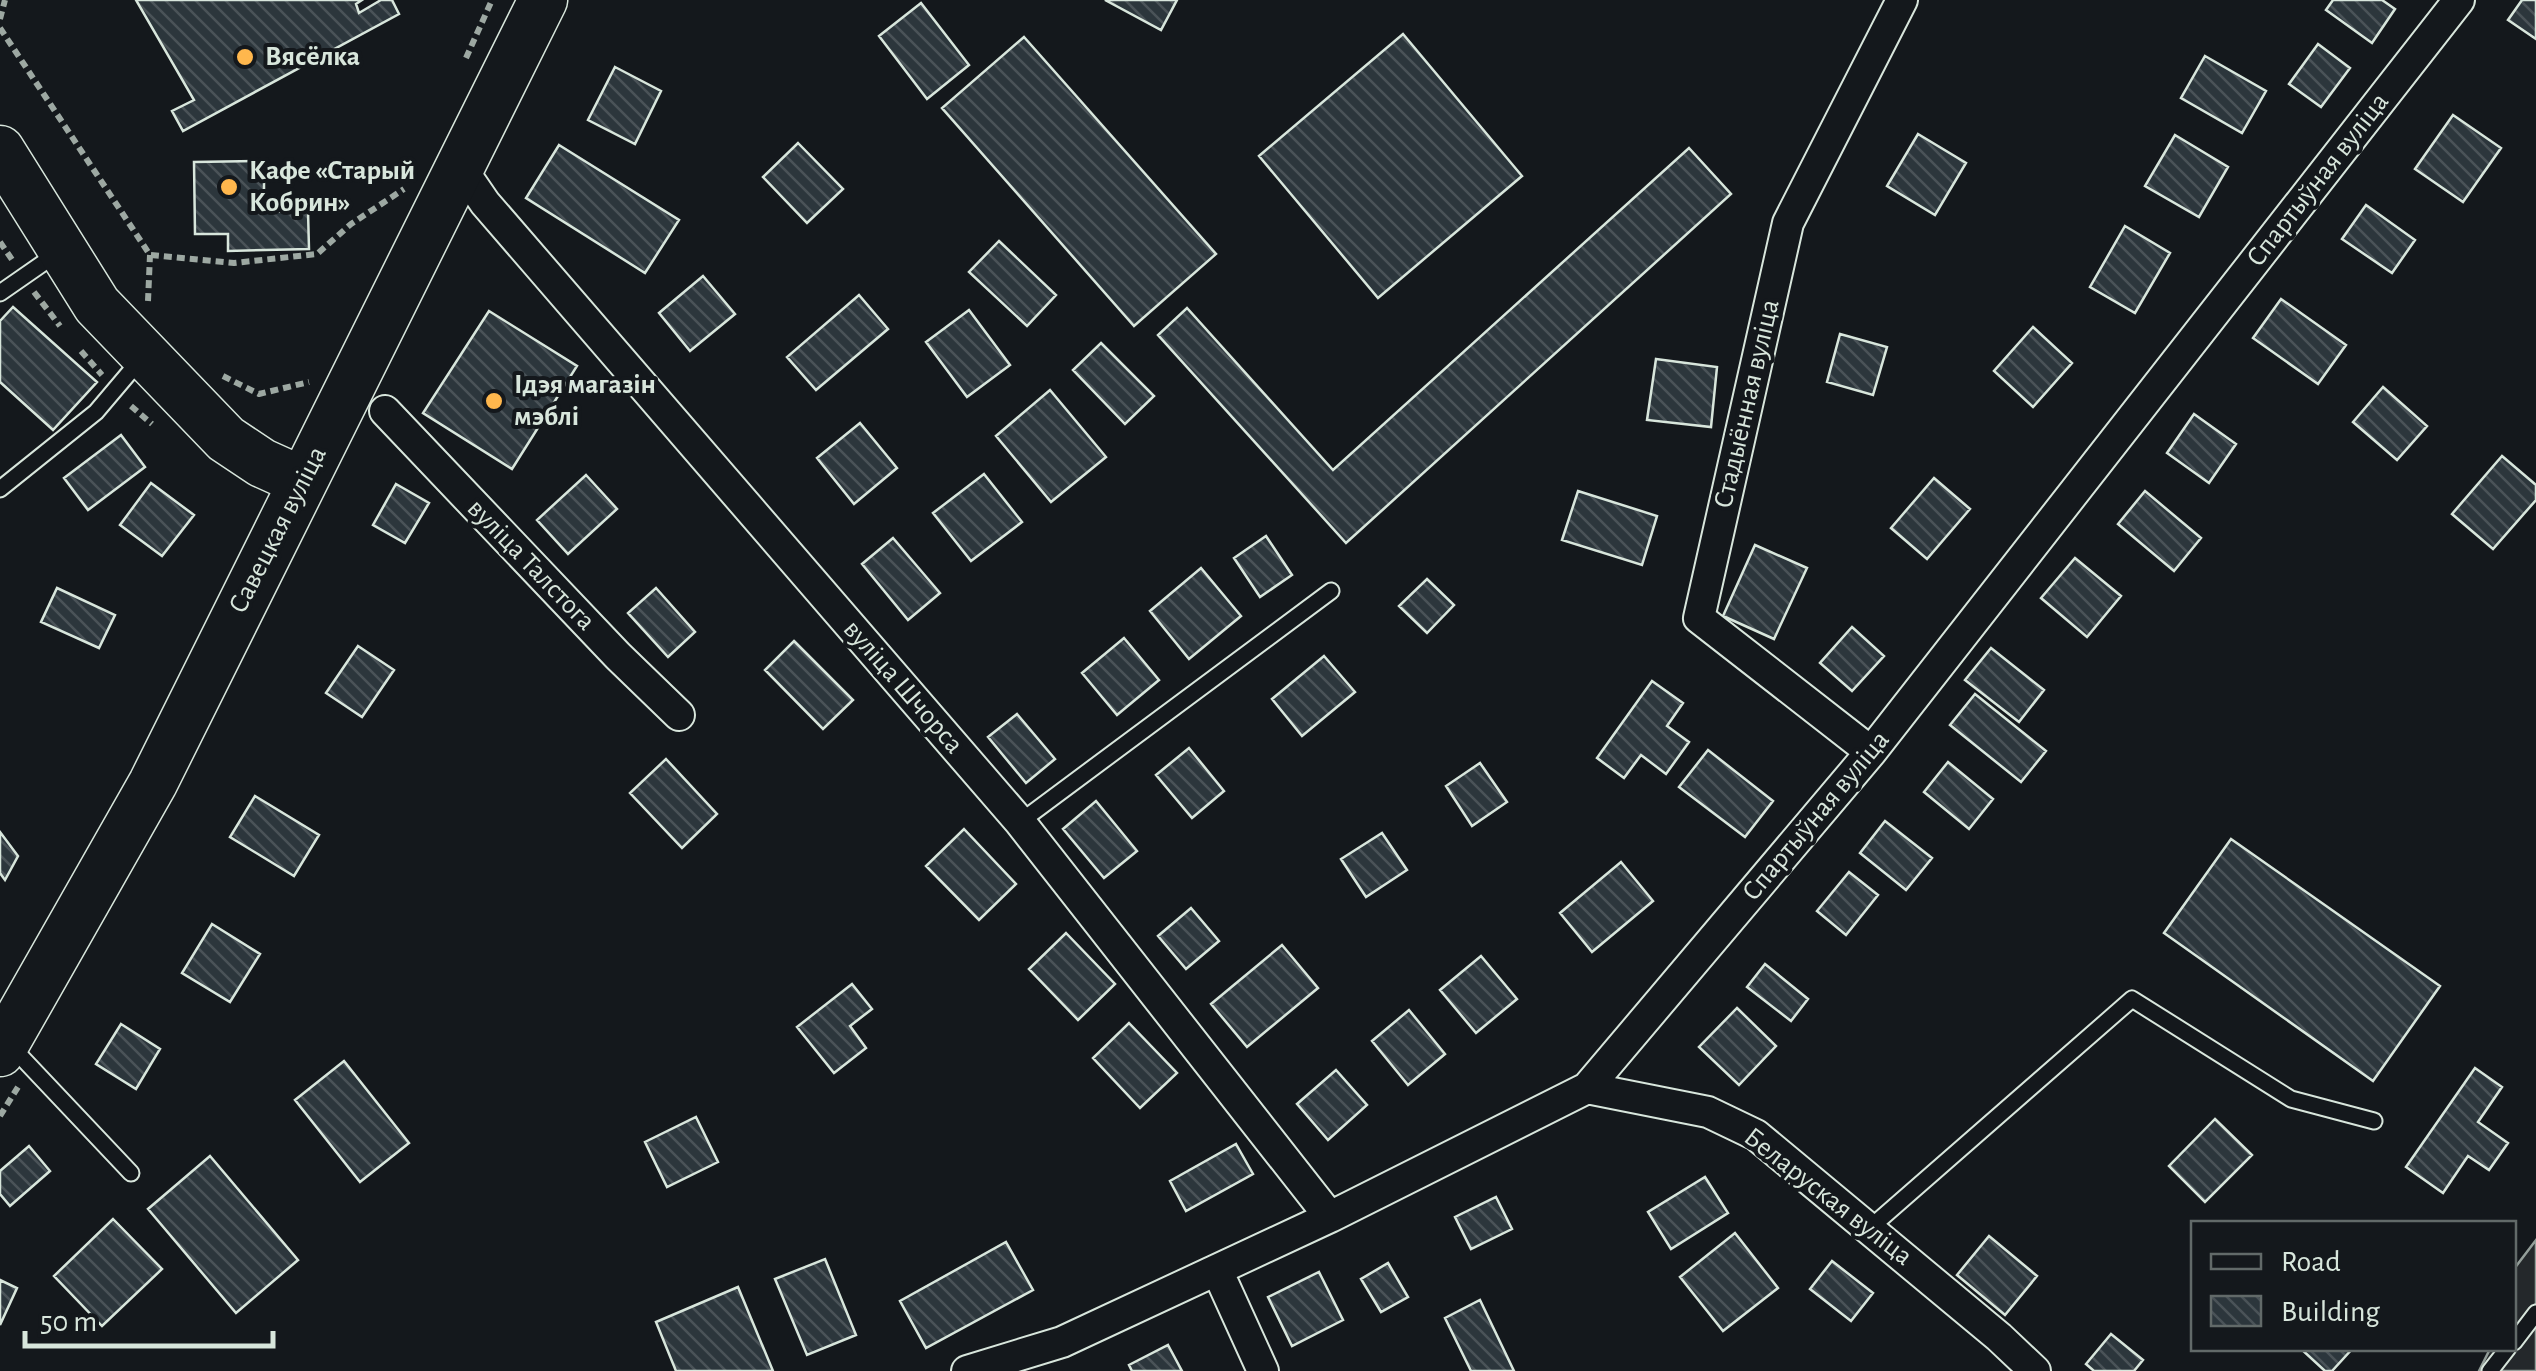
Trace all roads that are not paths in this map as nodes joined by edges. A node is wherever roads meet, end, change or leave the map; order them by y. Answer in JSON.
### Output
{"nodes":[{"id":1,"x":543,"y":0,"type":"edge"},
{"id":2,"x":1902,"y":0,"type":"edge"},
{"id":3,"x":2459,"y":0,"type":"edge"},
{"id":4,"x":0,"y":150,"type":"edge"},
{"id":5,"x":461,"y":168,"type":"junction"},
{"id":6,"x":62,"y":249,"type":"junction"},
{"id":7,"x":0,"y":293,"type":"edge"},
{"id":8,"x":144,"y":355,"type":"junction"},
{"id":9,"x":385,"y":411,"type":"dead end"},
{"id":10,"x":302,"y":482,"type":"junction"},
{"id":11,"x":0,"y":489,"type":"edge"},
{"id":12,"x":1330,"y":591,"type":"dead end"},
{"id":13,"x":679,"y":715,"type":"dead end"},
{"id":14,"x":1871,"y":752,"type":"junction"},
{"id":15,"x":1020,"y":822,"type":"junction"},
{"id":16,"x":3,"y":1047,"type":"edge"},
{"id":17,"x":1587,"y":1088,"type":"junction"},
{"id":18,"x":2374,"y":1121,"type":"dead end"},
{"id":19,"x":131,"y":1173,"type":"dead end"},
{"id":20,"x":1330,"y":1218,"type":"junction"},
{"id":21,"x":1870,"y":1228,"type":"junction"},
{"id":22,"x":1217,"y":1270,"type":"junction"},
{"id":23,"x":2536,"y":1313,"type":"edge"},
{"id":24,"x":2516,"y":1339,"type":"edge"},
{"id":25,"x":2506,"y":1351,"type":"edge"},
{"id":26,"x":968,"y":1371,"type":"edge"},
{"id":27,"x":1263,"y":1371,"type":"edge"},
{"id":28,"x":2035,"y":1371,"type":"edge"},
{"id":29,"x":2490,"y":1371,"type":"edge"}],
"edges":[{"from":1,"to":5,"type":"main road","name":"Савецкая вуліца"},
{"from":2,"to":14,"type":"street","name":"Стадыённая вуліца"},
{"from":3,"to":14,"type":"street","name":"Спартыўная вуліца"},
{"from":4,"to":6,"type":"main road"},
{"from":5,"to":10,"type":"main road","name":"Савецкая вуліца"},
{"from":5,"to":15,"type":"street","name":"вуліца Шчорса"},
{"from":6,"to":7,"type":"lane"},
{"from":6,"to":8,"type":"main road"},
{"from":8,"to":10,"type":"main road"},
{"from":8,"to":11,"type":"lane"},
{"from":9,"to":13,"type":"street","name":"вуліца Талстога"},
{"from":10,"to":16,"type":"main road","name":"Савецкая вуліца"},
{"from":12,"to":15,"type":"lane"},
{"from":14,"to":17,"type":"street","name":"Спартыўная вуліца"},
{"from":15,"to":20,"type":"street","name":"вуліца Шчорса"},
{"from":16,"to":19,"type":"lane"},
{"from":17,"to":20,"type":"street","name":"Спартыўная вуліца"},
{"from":17,"to":21,"type":"street","name":"Беларуская вуліца"},
{"from":18,"to":21,"type":"lane"},
{"from":20,"to":22,"type":"street","name":"Спартыўная вуліца"},
{"from":21,"to":28,"type":"street","name":"Беларуская вуліца"},
{"from":22,"to":26,"type":"street","name":"Спартыўная вуліца"},
{"from":22,"to":27,"type":"street"},
{"from":23,"to":24,"type":"lane"},
{"from":25,"to":29,"type":"lane"}]}
